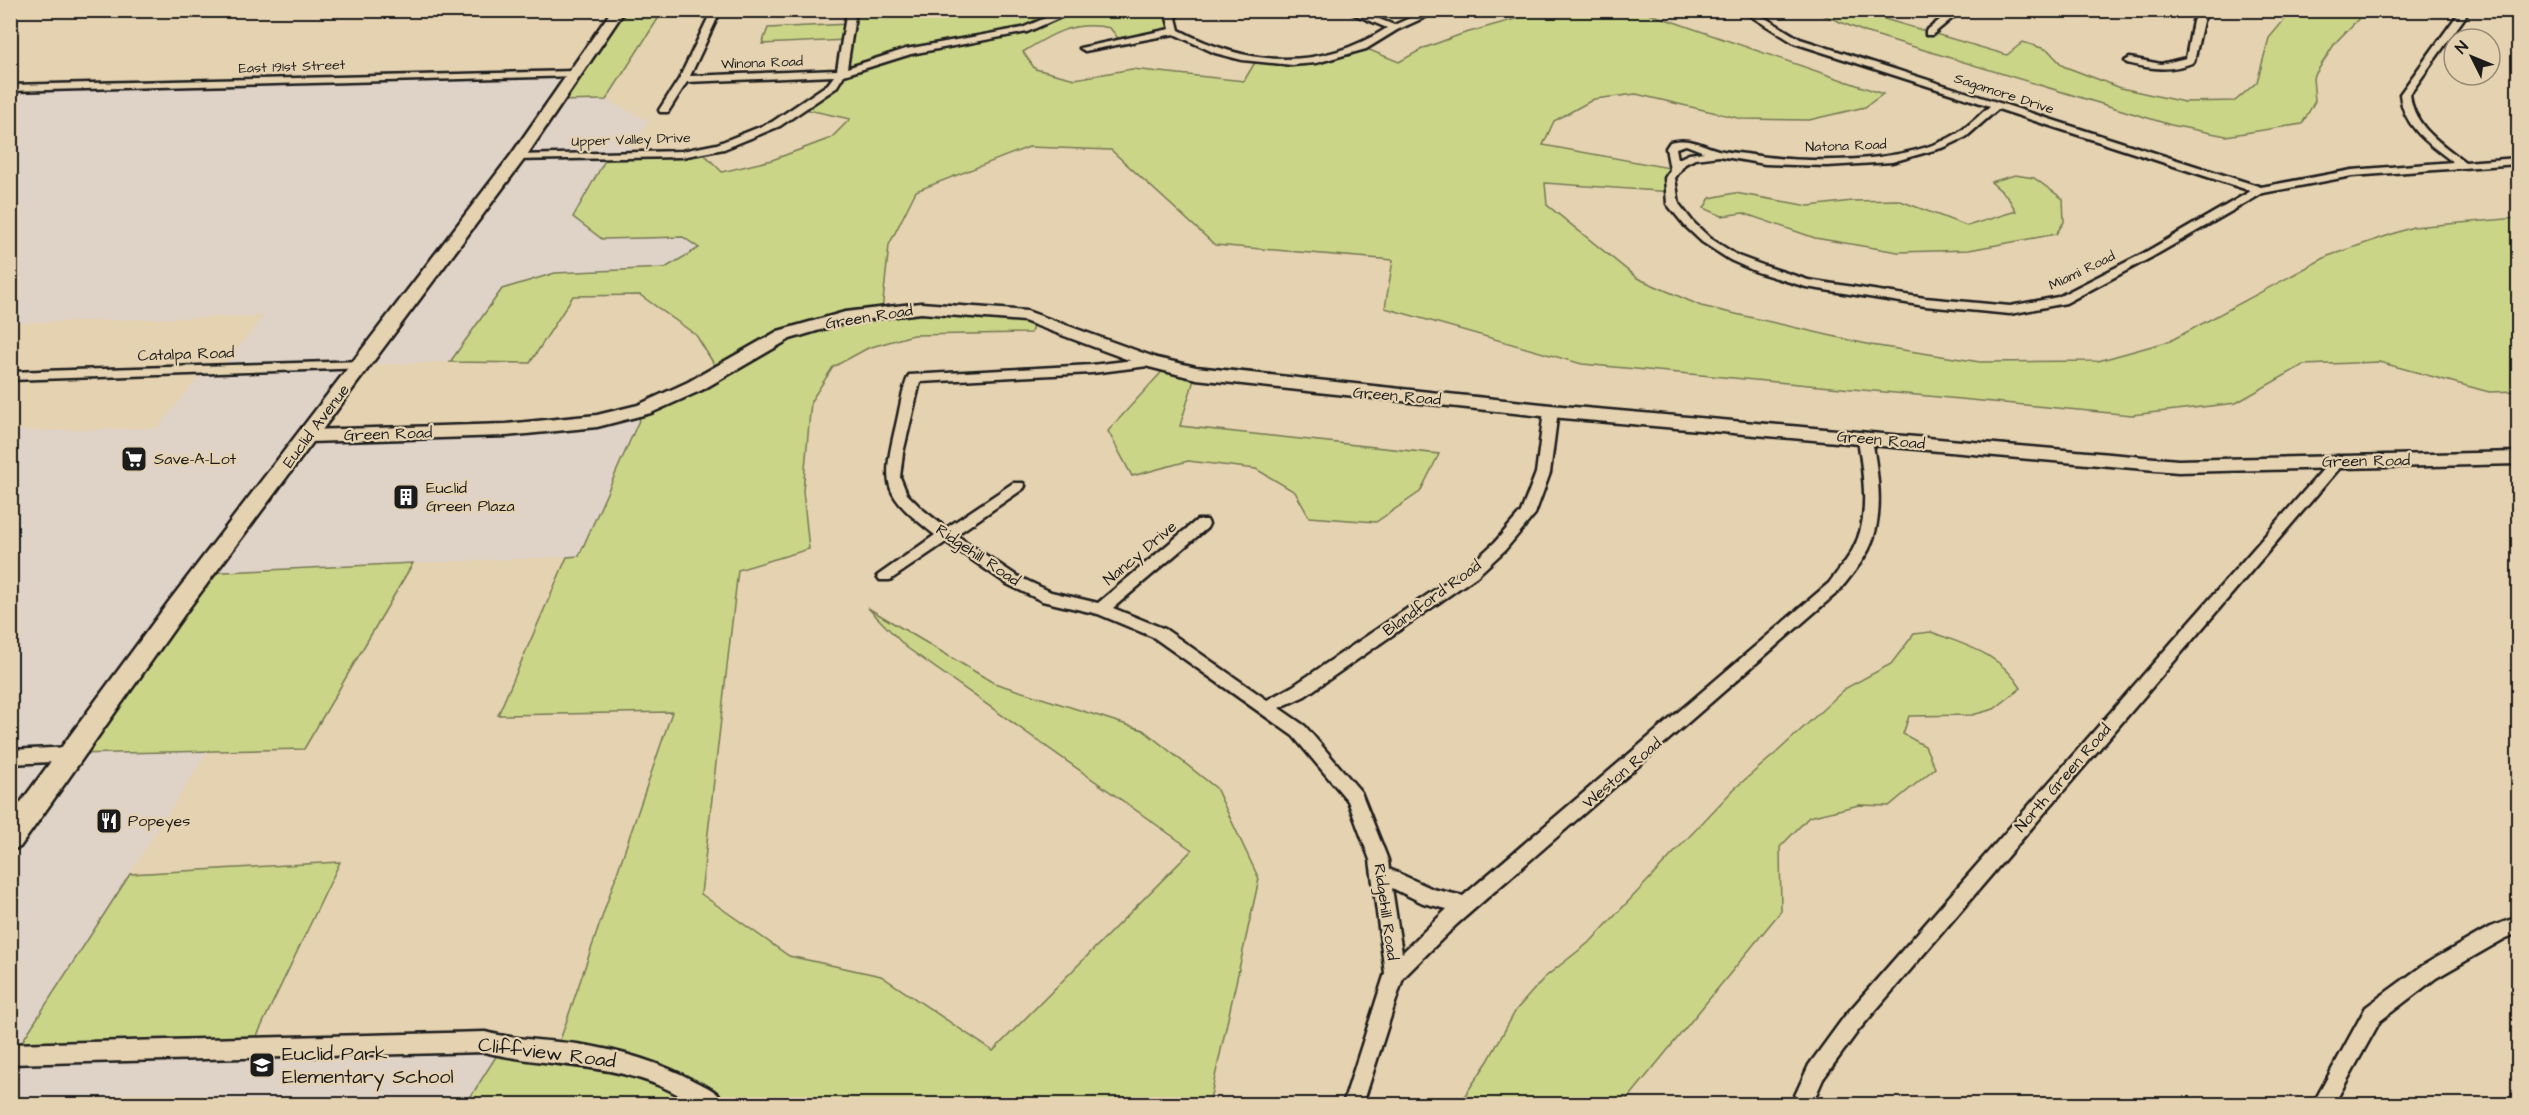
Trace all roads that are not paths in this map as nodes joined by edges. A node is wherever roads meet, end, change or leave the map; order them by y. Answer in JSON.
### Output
{"nodes":[{"id":1,"x":619,"y":10,"type":"edge"},
{"id":2,"x":717,"y":10,"type":"edge"},
{"id":3,"x":852,"y":10,"type":"edge"},
{"id":4,"x":1073,"y":10,"type":"edge"},
{"id":5,"x":1169,"y":10,"type":"edge"},
{"id":6,"x":1348,"y":10,"type":"edge"},
{"id":7,"x":1437,"y":10,"type":"edge"},
{"id":8,"x":1745,"y":10,"type":"edge"},
{"id":9,"x":1958,"y":10,"type":"edge"},
{"id":10,"x":2205,"y":10,"type":"edge"},
{"id":11,"x":2466,"y":10,"type":"edge"},
{"id":12,"x":1394,"y":28,"type":"junction"},
{"id":13,"x":1175,"y":32,"type":"junction"},
{"id":14,"x":1929,"y":33,"type":"dead end"},
{"id":15,"x":1084,"y":48,"type":"dead end"},
{"id":16,"x":2130,"y":61,"type":"dead end"},
{"id":17,"x":841,"y":73,"type":"junction"},
{"id":18,"x":575,"y":74,"type":"junction"},
{"id":19,"x":684,"y":79,"type":"junction"},
{"id":20,"x":10,"y":88,"type":"edge"},
{"id":21,"x":1996,"y":106,"type":"junction"},
{"id":22,"x":664,"y":110,"type":"dead end"},
{"id":23,"x":1719,"y":153,"type":"junction"},
{"id":24,"x":517,"y":158,"type":"junction"},
{"id":25,"x":2518,"y":161,"type":"edge"},
{"id":26,"x":2463,"y":165,"type":"junction"},
{"id":27,"x":1678,"y":166,"type":"junction"},
{"id":28,"x":2260,"y":190,"type":"junction"},
{"id":29,"x":1151,"y":362,"type":"junction"},
{"id":30,"x":363,"y":365,"type":"junction"},
{"id":31,"x":10,"y":376,"type":"edge"},
{"id":32,"x":1551,"y":411,"type":"junction"},
{"id":33,"x":308,"y":436,"type":"junction"},
{"id":34,"x":1865,"y":439,"type":"junction"},
{"id":35,"x":2518,"y":458,"type":"edge"},
{"id":36,"x":2338,"y":460,"type":"junction"},
{"id":37,"x":1018,"y":486,"type":"dead end"},
{"id":38,"x":1202,"y":524,"type":"dead end"},
{"id":39,"x":947,"y":536,"type":"junction"},
{"id":40,"x":885,"y":576,"type":"dead end"},
{"id":41,"x":1101,"y":609,"type":"junction"},
{"id":42,"x":1267,"y":706,"type":"junction"},
{"id":43,"x":72,"y":754,"type":"junction"},
{"id":44,"x":10,"y":757,"type":"edge"},
{"id":45,"x":10,"y":839,"type":"edge"},
{"id":46,"x":1381,"y":874,"type":"junction"},
{"id":47,"x":1467,"y":905,"type":"junction"},
{"id":48,"x":2518,"y":925,"type":"edge"},
{"id":49,"x":1395,"y":973,"type":"junction"},
{"id":50,"x":10,"y":1054,"type":"edge"},
{"id":51,"x":714,"y":1104,"type":"edge"},
{"id":52,"x":1353,"y":1104,"type":"edge"},
{"id":53,"x":1801,"y":1104,"type":"edge"},
{"id":54,"x":2323,"y":1104,"type":"edge"}],
"edges":[{"from":1,"to":18,"type":"main road","name":"Euclid Avenue"},
{"from":2,"to":19,"type":"street"},
{"from":3,"to":17,"type":"street"},
{"from":4,"to":17,"type":"street","name":"Upper Valley Drive"},
{"from":5,"to":13,"type":"street"},
{"from":6,"to":12,"type":"street"},
{"from":7,"to":12,"type":"street"},
{"from":8,"to":21,"type":"street","name":"Sagamore Drive"},
{"from":9,"to":14,"type":"street"},
{"from":10,"to":16,"type":"street"},
{"from":11,"to":26,"type":"street"},
{"from":12,"to":13,"type":"street"},
{"from":13,"to":15,"type":"street"},
{"from":17,"to":19,"type":"street","name":"Winona Road"},
{"from":17,"to":24,"type":"street","name":"Upper Valley Drive"},
{"from":18,"to":20,"type":"street","name":"East 191st Street"},
{"from":18,"to":24,"type":"main road","name":"Euclid Avenue"},
{"from":19,"to":22,"type":"street"},
{"from":21,"to":23,"type":"street","name":"Natona Road"},
{"from":21,"to":28,"type":"street","name":"Sagamore Drive"},
{"from":23,"to":27,"type":"street","name":"Natona Road"},
{"from":23,"to":27,"type":"street","name":"Natona Road"},
{"from":24,"to":30,"type":"main road","name":"Euclid Avenue"},
{"from":25,"to":26,"type":"street","name":"Miami Road"},
{"from":26,"to":28,"type":"street","name":"Miami Road"},
{"from":27,"to":28,"type":"street","name":"Miami Road"},
{"from":29,"to":32,"type":"main road","name":"Green Road"},
{"from":29,"to":33,"type":"main road","name":"Green Road"},
{"from":29,"to":39,"type":"street","name":"Ridgehill Road"},
{"from":30,"to":31,"type":"street","name":"Catalpa Road"},
{"from":30,"to":33,"type":"main road","name":"Euclid Avenue"},
{"from":32,"to":34,"type":"main road","name":"Green Road"},
{"from":32,"to":42,"type":"street","name":"Blandford Road"},
{"from":33,"to":43,"type":"main road","name":"Euclid Avenue"},
{"from":34,"to":36,"type":"main road","name":"Green Road"},
{"from":34,"to":47,"type":"street","name":"Weston Road"},
{"from":35,"to":36,"type":"main road","name":"Green Road"},
{"from":36,"to":53,"type":"street","name":"North Green Road"},
{"from":37,"to":39,"type":"street"},
{"from":38,"to":41,"type":"street","name":"Nancy Drive"},
{"from":39,"to":40,"type":"street"},
{"from":39,"to":41,"type":"street","name":"Ridgehill Road"},
{"from":41,"to":42,"type":"street","name":"Ridgehill Road"},
{"from":42,"to":46,"type":"street","name":"Ridgehill Road"},
{"from":43,"to":44,"type":"street"},
{"from":43,"to":45,"type":"main road","name":"Euclid Avenue"},
{"from":46,"to":47,"type":"street"},
{"from":46,"to":49,"type":"street","name":"Ridgehill Road"},
{"from":47,"to":49,"type":"street","name":"Weston Road"},
{"from":48,"to":54,"type":"street"},
{"from":49,"to":52,"type":"street","name":"Weston Road"},
{"from":50,"to":51,"type":"street","name":"Cliffview Road"}]}
